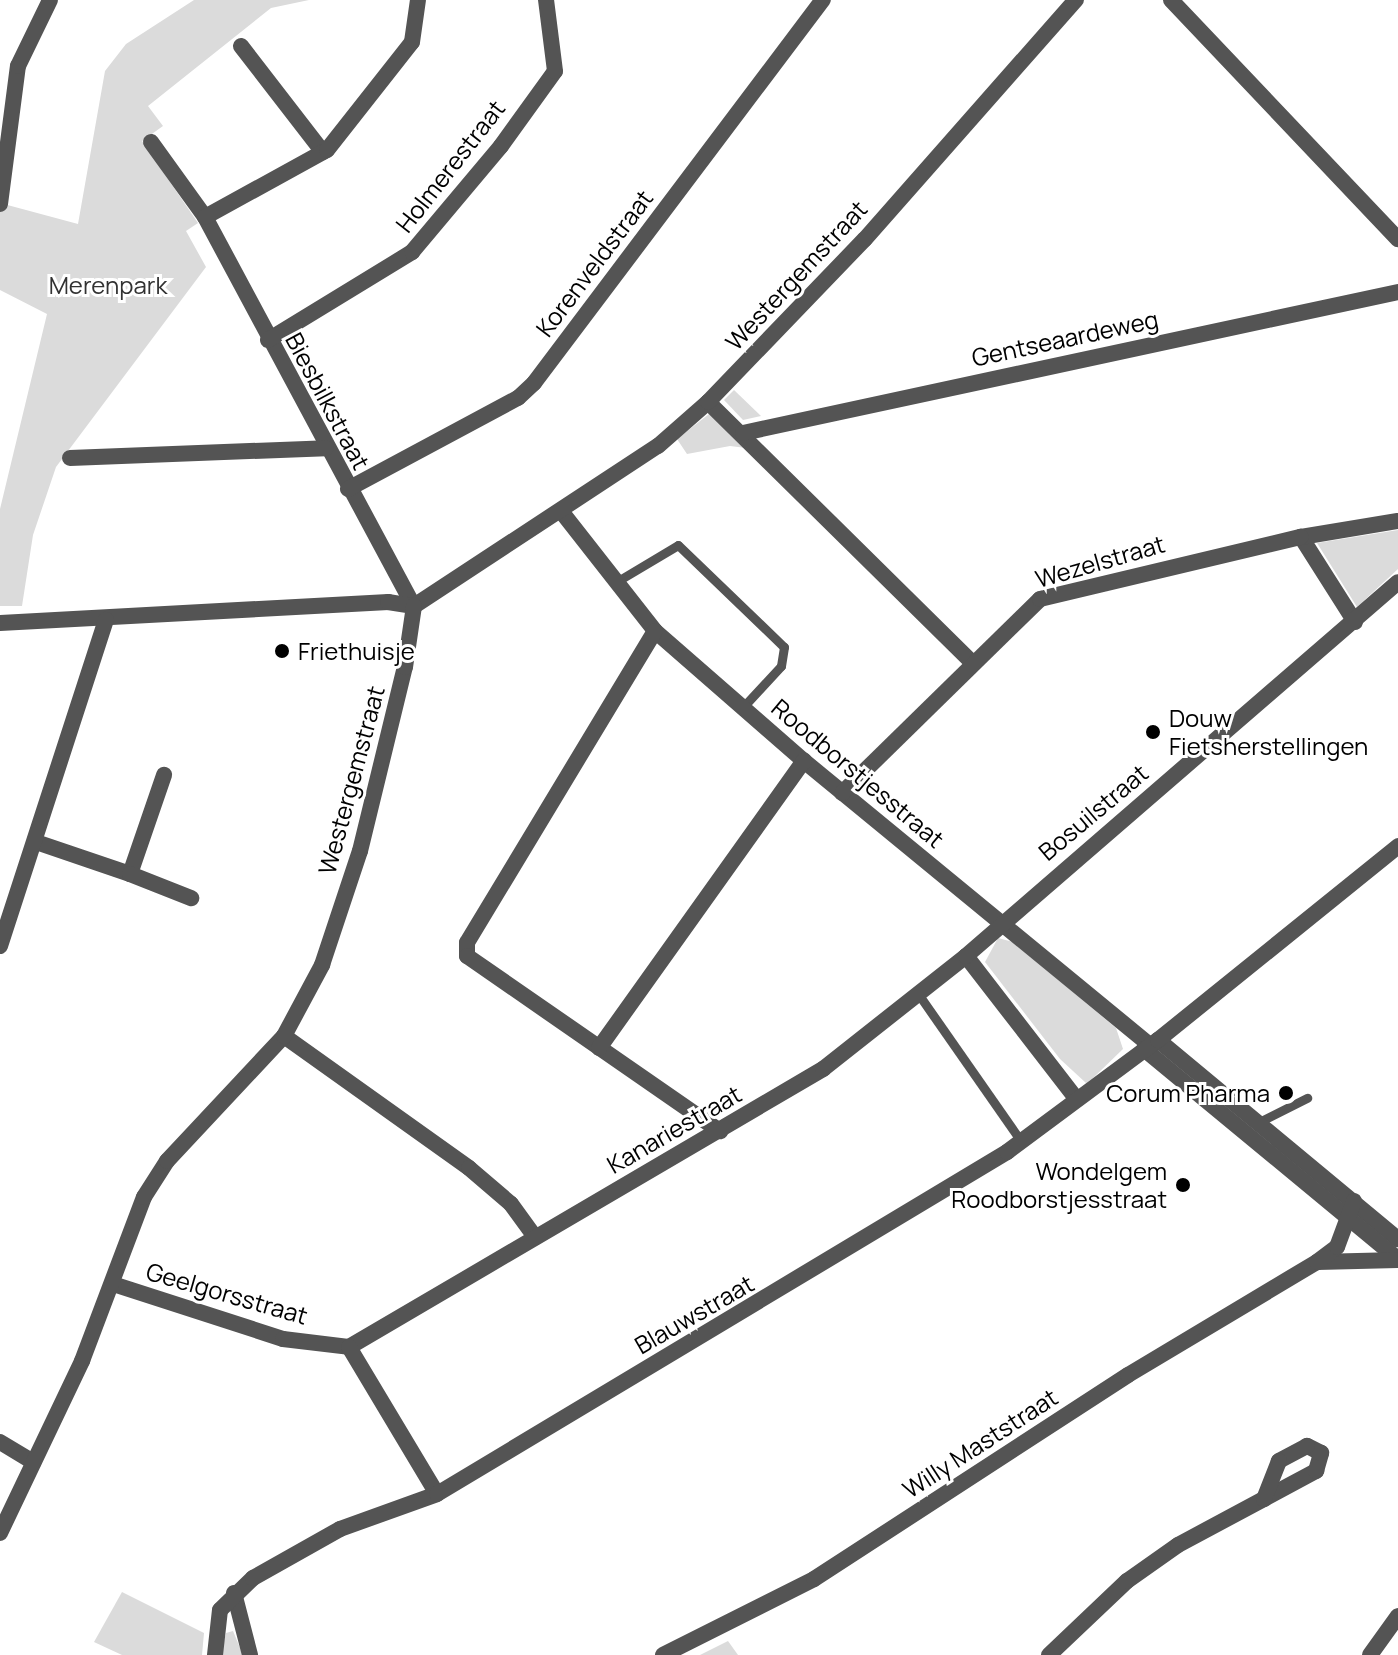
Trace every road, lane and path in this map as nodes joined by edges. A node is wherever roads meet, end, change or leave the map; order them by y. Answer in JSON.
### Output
{"nodes":[{"id":1,"x":50,"y":0,"type":"edge"},
{"id":2,"x":418,"y":0,"type":"edge"},
{"id":3,"x":546,"y":0,"type":"edge"},
{"id":4,"x":823,"y":0,"type":"edge"},
{"id":5,"x":1076,"y":0,"type":"edge"},
{"id":6,"x":1171,"y":0,"type":"edge"},
{"id":7,"x":241,"y":46,"type":"dead end"},
{"id":8,"x":151,"y":142,"type":"dead end"},
{"id":9,"x":323,"y":152,"type":"junction"},
{"id":10,"x":1,"y":180,"type":"edge"},
{"id":11,"x":0,"y":204,"type":"edge"},
{"id":12,"x":205,"y":217,"type":"junction"},
{"id":13,"x":1398,"y":239,"type":"edge"},
{"id":14,"x":1398,"y":292,"type":"edge"},
{"id":15,"x":268,"y":340,"type":"junction"},
{"id":16,"x":708,"y":402,"type":"junction"},
{"id":17,"x":743,"y":433,"type":"junction"},
{"id":18,"x":326,"y":448,"type":"junction"},
{"id":19,"x":70,"y":458,"type":"dead end"},
{"id":20,"x":348,"y":489,"type":"junction"},
{"id":21,"x":561,"y":511,"type":"junction"},
{"id":22,"x":1398,"y":521,"type":"edge"},
{"id":23,"x":1301,"y":537,"type":"junction"},
{"id":24,"x":616,"y":582,"type":"junction"},
{"id":25,"x":1398,"y":582,"type":"edge"},
{"id":26,"x":414,"y":606,"type":"junction"},
{"id":27,"x":106,"y":620,"type":"junction"},
{"id":28,"x":1355,"y":622,"type":"junction"},
{"id":29,"x":0,"y":623,"type":"edge"},
{"id":30,"x":655,"y":631,"type":"junction"},
{"id":31,"x":971,"y":661,"type":"junction"},
{"id":32,"x":743,"y":707,"type":"junction"},
{"id":33,"x":804,"y":761,"type":"junction"},
{"id":34,"x":164,"y":775,"type":"dead end"},
{"id":35,"x":842,"y":793,"type":"junction"},
{"id":36,"x":36,"y":842,"type":"junction"},
{"id":37,"x":1398,"y":846,"type":"edge"},
{"id":38,"x":130,"y":874,"type":"junction"},
{"id":39,"x":191,"y":898,"type":"dead end"},
{"id":40,"x":1001,"y":922,"type":"junction"},
{"id":41,"x":0,"y":946,"type":"edge"},
{"id":42,"x":966,"y":956,"type":"junction"},
{"id":43,"x":919,"y":995,"type":"junction"},
{"id":44,"x":284,"y":1036,"type":"junction"},
{"id":45,"x":1151,"y":1045,"type":"junction"},
{"id":46,"x":599,"y":1048,"type":"junction"},
{"id":47,"x":1075,"y":1097,"type":"junction"},
{"id":48,"x":1307,"y":1098,"type":"dead end"},
{"id":49,"x":1259,"y":1122,"type":"junction"},
{"id":50,"x":720,"y":1131,"type":"junction"},
{"id":51,"x":1021,"y":1141,"type":"junction"},
{"id":52,"x":1354,"y":1201,"type":"junction"},
{"id":53,"x":1349,"y":1218,"type":"junction"},
{"id":54,"x":535,"y":1237,"type":"junction"},
{"id":55,"x":1398,"y":1239,"type":"edge"},
{"id":56,"x":1398,"y":1259,"type":"edge"},
{"id":57,"x":1317,"y":1262,"type":"junction"},
{"id":58,"x":113,"y":1284,"type":"junction"},
{"id":59,"x":349,"y":1347,"type":"junction"},
{"id":60,"x":0,"y":1442,"type":"edge"},
{"id":61,"x":33,"y":1462,"type":"junction"},
{"id":62,"x":437,"y":1494,"type":"junction"},
{"id":63,"x":1264,"y":1499,"type":"dead end"},
{"id":64,"x":0,"y":1533,"type":"edge"},
{"id":65,"x":234,"y":1593,"type":"junction"},
{"id":66,"x":1398,"y":1616,"type":"edge"},
{"id":67,"x":215,"y":1655,"type":"edge"},
{"id":68,"x":250,"y":1655,"type":"edge"},
{"id":69,"x":663,"y":1655,"type":"edge"},
{"id":70,"x":1049,"y":1655,"type":"edge"},
{"id":71,"x":1370,"y":1655,"type":"edge"}],
"edges":[{"from":1,"to":10,"type":"street"},
{"from":2,"to":9,"type":"street"},
{"from":3,"to":15,"type":"street","name":"Holmerestraat"},
{"from":4,"to":20,"type":"street","name":"Korenveldstraat"},
{"from":5,"to":16,"type":"street","name":"Westergemstraat"},
{"from":6,"to":13,"type":"street"},
{"from":7,"to":9,"type":"street"},
{"from":8,"to":12,"type":"street","name":"Biesbilkstraat"},
{"from":9,"to":12,"type":"street"},
{"from":10,"to":11,"type":"street"},
{"from":12,"to":15,"type":"street","name":"Biesbilkstraat"},
{"from":14,"to":17,"type":"street","name":"Gentseaardeweg"},
{"from":15,"to":18,"type":"street","name":"Biesbilkstraat"},
{"from":16,"to":17,"type":"street"},
{"from":16,"to":21,"type":"street","name":"Westergemstraat"},
{"from":17,"to":31,"type":"street"},
{"from":18,"to":19,"type":"street"},
{"from":18,"to":20,"type":"street","name":"Biesbilkstraat"},
{"from":20,"to":26,"type":"street","name":"Biesbilkstraat"},
{"from":21,"to":24,"type":"street","name":"Roodborstjesstraat"},
{"from":21,"to":26,"type":"street","name":"Westergemstraat"},
{"from":22,"to":23,"type":"street","name":"Wezelstraat"},
{"from":23,"to":28,"type":"street"},
{"from":23,"to":31,"type":"street","name":"Wezelstraat"},
{"from":24,"to":30,"type":"street","name":"Roodborstjesstraat"},
{"from":24,"to":32,"type":"lane"},
{"from":25,"to":28,"type":"street","name":"Bosuilstraat"},
{"from":26,"to":27,"type":"street"},
{"from":26,"to":44,"type":"street","name":"Westergemstraat"},
{"from":27,"to":29,"type":"street"},
{"from":27,"to":36,"type":"street"},
{"from":28,"to":40,"type":"street","name":"Bosuilstraat"},
{"from":30,"to":32,"type":"street","name":"Roodborstjesstraat"},
{"from":30,"to":46,"type":"street"},
{"from":31,"to":35,"type":"street","name":"Wezelstraat"},
{"from":32,"to":33,"type":"street","name":"Roodborstjesstraat"},
{"from":33,"to":35,"type":"street","name":"Roodborstjesstraat"},
{"from":33,"to":46,"type":"street"},
{"from":34,"to":38,"type":"street"},
{"from":35,"to":40,"type":"street","name":"Roodborstjesstraat"},
{"from":36,"to":38,"type":"street"},
{"from":36,"to":41,"type":"street"},
{"from":37,"to":45,"type":"street","name":"Blauwstraat"},
{"from":38,"to":39,"type":"street"},
{"from":40,"to":42,"type":"street","name":"Kanariestraat"},
{"from":40,"to":45,"type":"street","name":"Roodborstjesstraat"},
{"from":42,"to":43,"type":"street","name":"Kanariestraat"},
{"from":42,"to":47,"type":"street"},
{"from":43,"to":50,"type":"street","name":"Kanariestraat"},
{"from":43,"to":51,"type":"lane"},
{"from":44,"to":54,"type":"street"},
{"from":44,"to":58,"type":"street","name":"Westergemstraat"},
{"from":45,"to":47,"type":"street","name":"Blauwstraat"},
{"from":45,"to":49,"type":"street","name":"Roodborstjesstraat"},
{"from":45,"to":53,"type":"street","name":"Roodborstjesstraat"},
{"from":46,"to":50,"type":"street"},
{"from":47,"to":51,"type":"street","name":"Blauwstraat"},
{"from":48,"to":49,"type":"lane"},
{"from":49,"to":52,"type":"street","name":"Roodborstjesstraat"},
{"from":50,"to":54,"type":"street","name":"Kanariestraat"},
{"from":51,"to":62,"type":"street","name":"Blauwstraat"},
{"from":52,"to":53,"type":"street","name":"Willy Maststraat"},
{"from":52,"to":55,"type":"street","name":"Roodborstjesstraat"},
{"from":53,"to":56,"type":"street","name":"Roodborstjesstraat"},
{"from":53,"to":57,"type":"street","name":"Willy Maststraat"},
{"from":54,"to":59,"type":"street","name":"Kanariestraat"},
{"from":56,"to":57,"type":"street","name":"Willy Maststraat"},
{"from":57,"to":69,"type":"street","name":"Willy Maststraat"},
{"from":58,"to":59,"type":"street","name":"Geelgorsstraat"},
{"from":58,"to":61,"type":"street","name":"Westergemstraat"},
{"from":59,"to":62,"type":"street"},
{"from":60,"to":61,"type":"street"},
{"from":61,"to":64,"type":"street","name":"Westergemstraat"},
{"from":62,"to":65,"type":"street","name":"Blauwstraat"},
{"from":63,"to":70,"type":"street"},
{"from":65,"to":67,"type":"street"},
{"from":65,"to":68,"type":"street"},
{"from":66,"to":71,"type":"street"}]}
